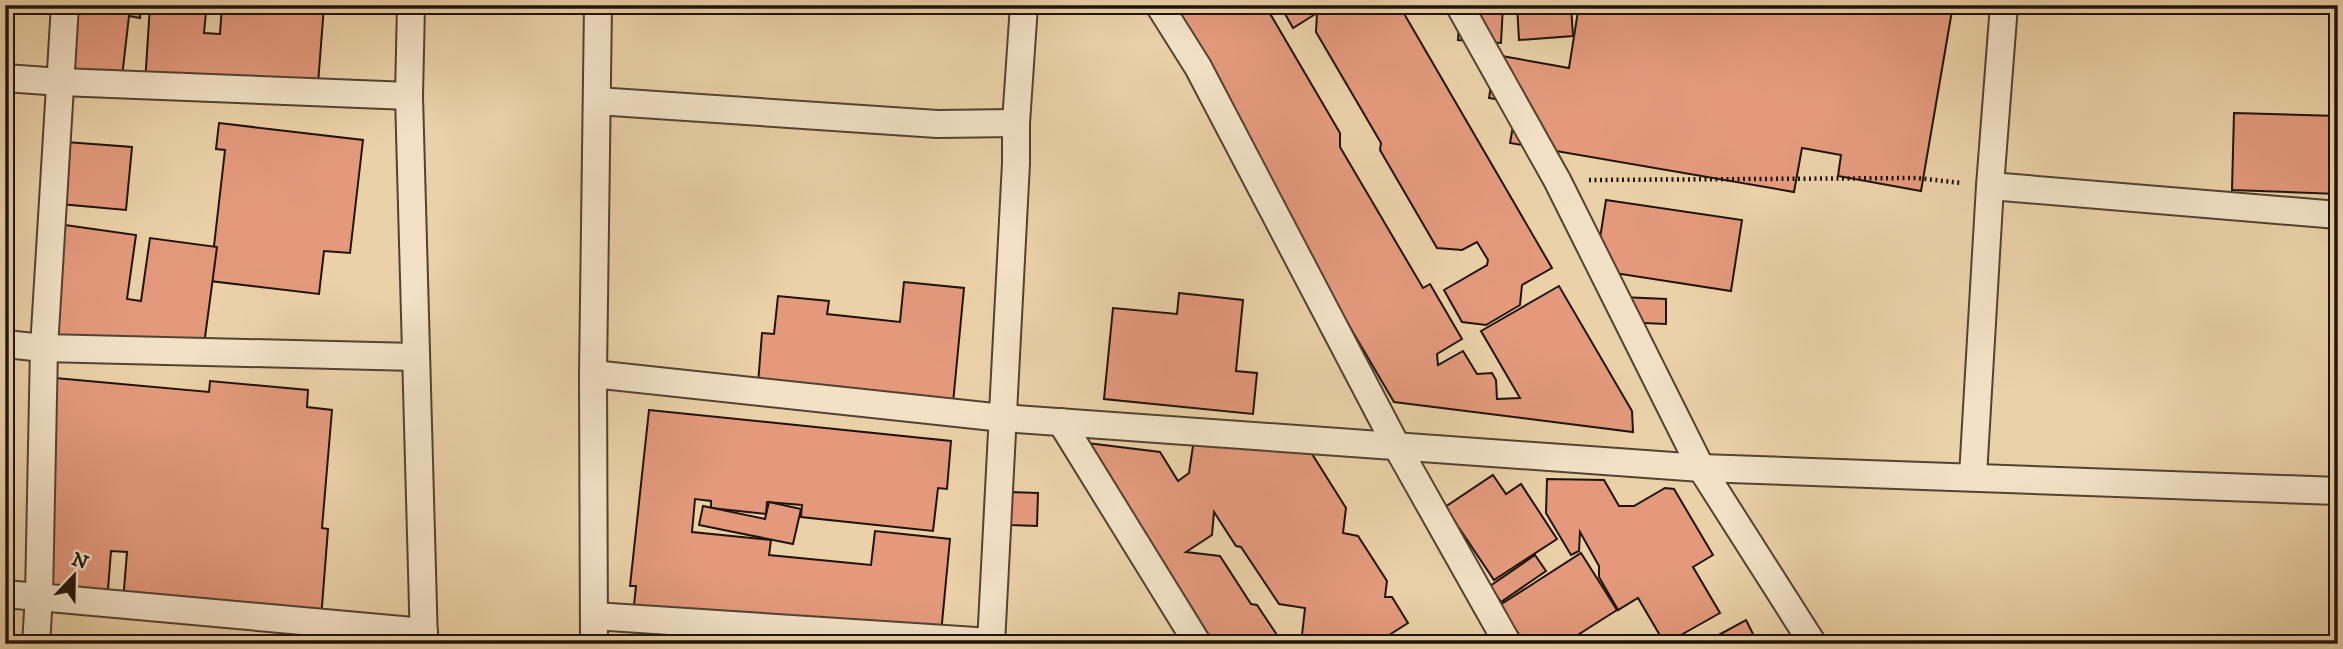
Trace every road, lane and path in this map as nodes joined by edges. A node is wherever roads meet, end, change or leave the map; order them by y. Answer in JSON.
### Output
{"nodes":[{"id":1,"x":65,"y":5,"type":"edge"},
{"id":2,"x":411,"y":5,"type":"edge"},
{"id":3,"x":598,"y":5,"type":"edge"},
{"id":4,"x":1024,"y":5,"type":"edge"},
{"id":5,"x":1159,"y":5,"type":"edge"},
{"id":6,"x":1459,"y":5,"type":"edge"},
{"id":7,"x":2004,"y":5,"type":"edge"},
{"id":8,"x":5,"y":78,"type":"edge"},
{"id":9,"x":61,"y":82,"type":"junction"},
{"id":10,"x":409,"y":96,"type":"junction"},
{"id":11,"x":597,"y":102,"type":"junction"},
{"id":12,"x":1016,"y":123,"type":"junction"},
{"id":13,"x":1556,"y":180,"type":"junction"},
{"id":14,"x":1990,"y":186,"type":"junction"},
{"id":15,"x":2338,"y":215,"type":"edge"},
{"id":16,"x":5,"y":344,"type":"edge"},
{"id":17,"x":44,"y":348,"type":"junction"},
{"id":18,"x":415,"y":357,"type":"junction"},
{"id":19,"x":593,"y":374,"type":"junction"},
{"id":20,"x":1003,"y":418,"type":"junction"},
{"id":21,"x":1062,"y":422,"type":"junction"},
{"id":22,"x":1396,"y":445,"type":"junction"},
{"id":23,"x":1701,"y":468,"type":"junction"},
{"id":24,"x":1973,"y":477,"type":"junction"},
{"id":25,"x":2338,"y":491,"type":"edge"},
{"id":26,"x":5,"y":594,"type":"edge"},
{"id":27,"x":39,"y":596,"type":"junction"},
{"id":28,"x":594,"y":616,"type":"junction"},
{"id":29,"x":424,"y":638,"type":"edge"},
{"id":30,"x":991,"y":643,"type":"edge"},
{"id":31,"x":36,"y":644,"type":"edge"},
{"id":32,"x":594,"y":644,"type":"edge"},
{"id":33,"x":1198,"y":644,"type":"edge"},
{"id":34,"x":1508,"y":644,"type":"edge"},
{"id":35,"x":1813,"y":644,"type":"edge"}],
"edges":[{"from":1,"to":9,"type":"street"},
{"from":2,"to":10,"type":"street"},
{"from":3,"to":11,"type":"street"},
{"from":4,"to":12,"type":"street"},
{"from":5,"to":22,"type":"street"},
{"from":6,"to":13,"type":"street"},
{"from":7,"to":14,"type":"street"},
{"from":8,"to":9,"type":"street"},
{"from":9,"to":10,"type":"street"},
{"from":9,"to":17,"type":"street"},
{"from":10,"to":18,"type":"street"},
{"from":11,"to":12,"type":"street"},
{"from":11,"to":19,"type":"street"},
{"from":12,"to":20,"type":"street"},
{"from":13,"to":14,"type":"path"},
{"from":13,"to":23,"type":"street"},
{"from":14,"to":15,"type":"street"},
{"from":14,"to":24,"type":"street"},
{"from":16,"to":17,"type":"street"},
{"from":17,"to":18,"type":"street"},
{"from":17,"to":27,"type":"street"},
{"from":18,"to":29,"type":"street"},
{"from":19,"to":20,"type":"street"},
{"from":19,"to":28,"type":"street"},
{"from":20,"to":21,"type":"street"},
{"from":20,"to":30,"type":"street"},
{"from":21,"to":22,"type":"street"},
{"from":21,"to":33,"type":"street"},
{"from":22,"to":23,"type":"street"},
{"from":22,"to":34,"type":"street"},
{"from":23,"to":24,"type":"street"},
{"from":23,"to":35,"type":"street"},
{"from":24,"to":25,"type":"street"},
{"from":26,"to":27,"type":"street"},
{"from":27,"to":29,"type":"street"},
{"from":27,"to":31,"type":"street"},
{"from":28,"to":30,"type":"street"},
{"from":28,"to":32,"type":"street"}]}
